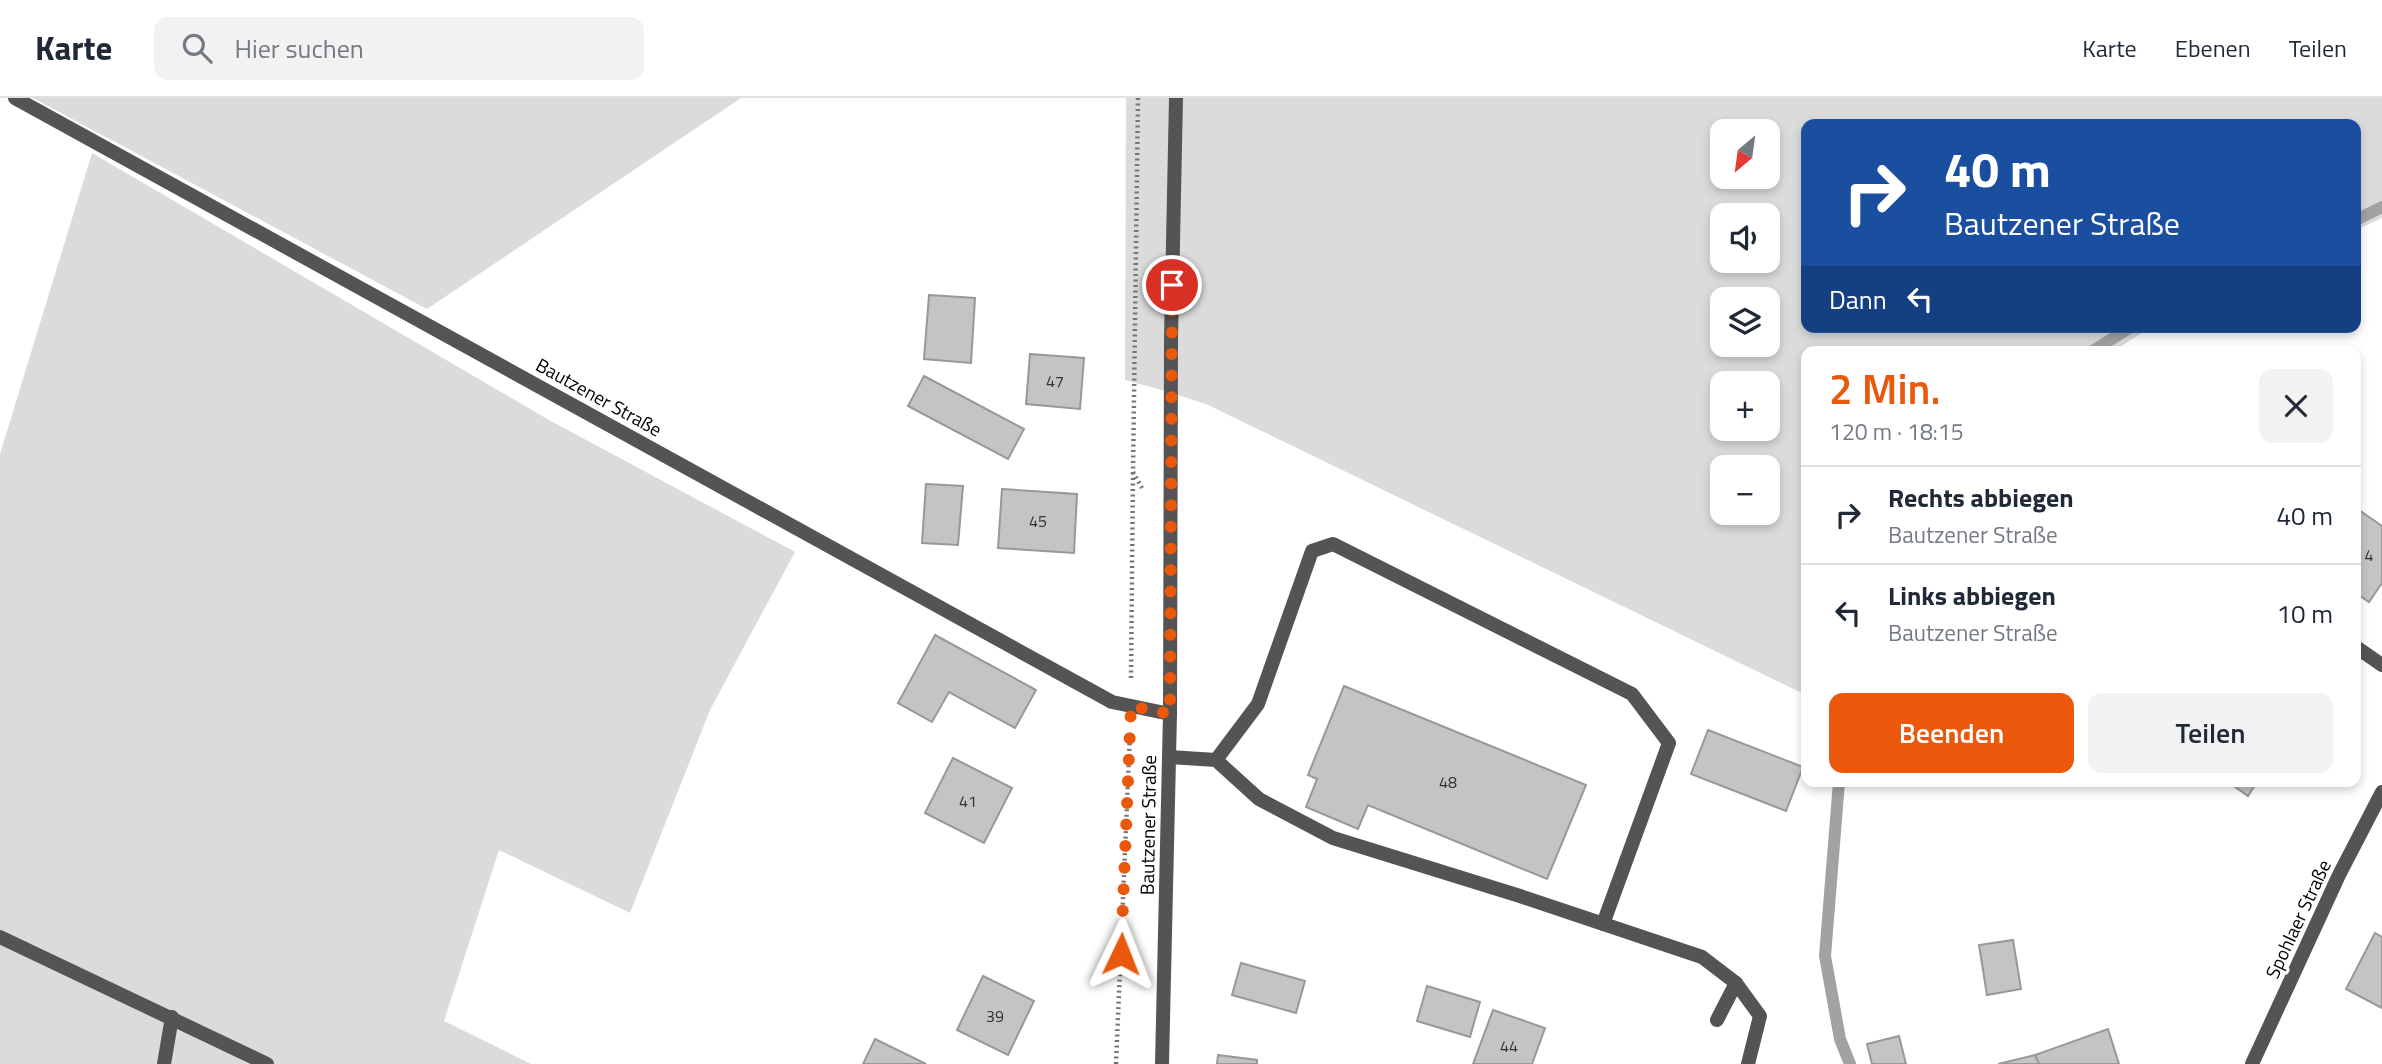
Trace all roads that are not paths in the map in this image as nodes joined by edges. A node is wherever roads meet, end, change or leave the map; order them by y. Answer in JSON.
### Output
{"nodes":[{"id":1,"x":15,"y":98,"type":"edge"},
{"id":2,"x":1176,"y":98,"type":"edge"},
{"id":3,"x":2361,"y":650,"type":"edge"},
{"id":4,"x":2382,"y":665,"type":"edge"},
{"id":5,"x":1170,"y":714,"type":"junction"},
{"id":6,"x":1169,"y":758,"type":"junction"},
{"id":7,"x":1216,"y":760,"type":"junction"},
{"id":8,"x":2382,"y":792,"type":"edge"},
{"id":9,"x":1603,"y":924,"type":"junction"},
{"id":10,"x":0,"y":937,"type":"edge"},
{"id":11,"x":1736,"y":983,"type":"junction"},
{"id":12,"x":172,"y":1017,"type":"junction"},
{"id":13,"x":1717,"y":1020,"type":"dead end"},
{"id":14,"x":164,"y":1064,"type":"edge"},
{"id":15,"x":267,"y":1064,"type":"edge"},
{"id":16,"x":1162,"y":1064,"type":"edge"},
{"id":17,"x":1748,"y":1064,"type":"edge"},
{"id":18,"x":2252,"y":1064,"type":"edge"}],
"edges":[{"from":1,"to":5,"type":"street","name":"Bautzener Straße"},
{"from":2,"to":5,"type":"street","name":"Bautzener Straße"},
{"from":3,"to":4,"type":"street"},
{"from":5,"to":6,"type":"street","name":"Bautzener Straße"},
{"from":6,"to":7,"type":"street"},
{"from":6,"to":16,"type":"street","name":"Bautzener Straße"},
{"from":7,"to":9,"type":"street"},
{"from":7,"to":9,"type":"street"},
{"from":8,"to":18,"type":"street","name":"Spohlaer Straße"},
{"from":9,"to":11,"type":"street"},
{"from":10,"to":12,"type":"street"},
{"from":11,"to":13,"type":"street"},
{"from":11,"to":17,"type":"street"},
{"from":12,"to":14,"type":"street"},
{"from":12,"to":15,"type":"street"}]}
